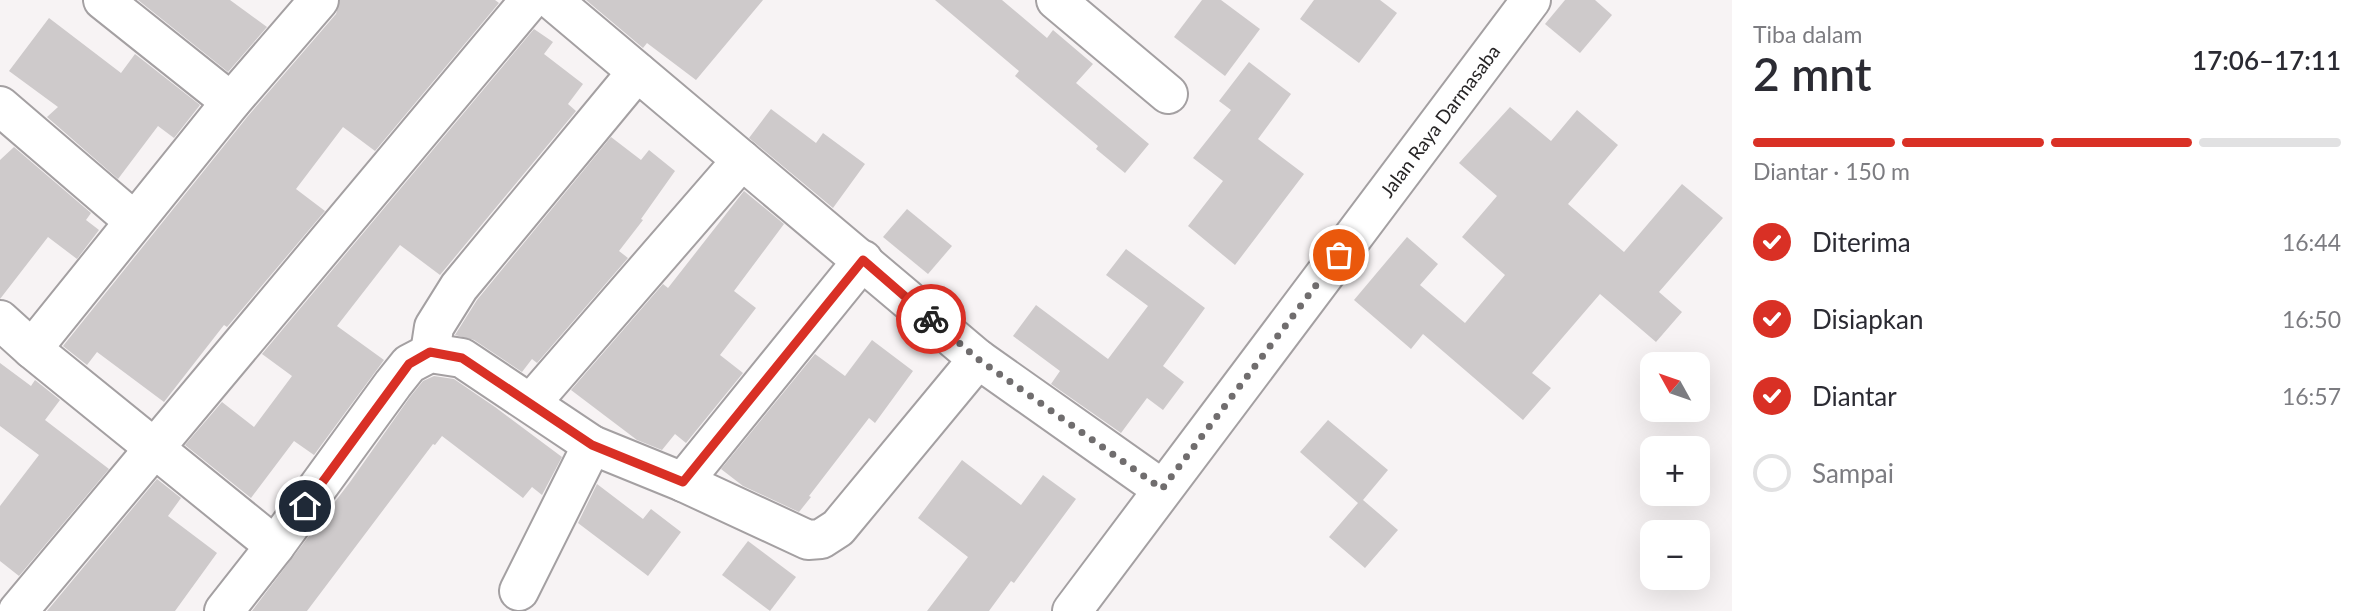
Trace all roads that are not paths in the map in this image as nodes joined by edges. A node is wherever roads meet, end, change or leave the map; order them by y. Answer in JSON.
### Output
{"nodes":[{"id":1,"x":103,"y":0,"type":"edge"},
{"id":2,"x":319,"y":0,"type":"edge"},
{"id":3,"x":530,"y":0,"type":"edge"},
{"id":4,"x":552,"y":0,"type":"edge"},
{"id":5,"x":1056,"y":0,"type":"edge"},
{"id":6,"x":1531,"y":0,"type":"edge"},
{"id":7,"x":637,"y":72,"type":"junction"},
{"id":8,"x":1168,"y":94,"type":"dead end"},
{"id":9,"x":231,"y":102,"type":"junction"},
{"id":10,"x":0,"y":106,"type":"edge"},
{"id":11,"x":742,"y":160,"type":"junction"},
{"id":12,"x":135,"y":221,"type":"junction"},
{"id":13,"x":863,"y":260,"type":"junction"},
{"id":14,"x":0,"y":320,"type":"edge"},
{"id":15,"x":32,"y":349,"type":"junction"},
{"id":16,"x":430,"y":352,"type":"junction"},
{"id":17,"x":978,"y":359,"type":"junction"},
{"id":18,"x":531,"y":403,"type":"junction"},
{"id":19,"x":592,"y":445,"type":"junction"},
{"id":20,"x":154,"y":447,"type":"junction"},
{"id":21,"x":683,"y":482,"type":"junction"},
{"id":22,"x":1162,"y":489,"type":"junction"},
{"id":23,"x":275,"y":546,"type":"junction"},
{"id":24,"x":519,"y":591,"type":"dead end"},
{"id":25,"x":18,"y":611,"type":"edge"},
{"id":26,"x":224,"y":611,"type":"edge"},
{"id":27,"x":1072,"y":611,"type":"edge"}],
"edges":[{"from":1,"to":9,"type":"street"},
{"from":2,"to":9,"type":"street"},
{"from":3,"to":20,"type":"street"},
{"from":4,"to":7,"type":"street"},
{"from":5,"to":8,"type":"street"},
{"from":6,"to":22,"type":"street","name":"Jalan Raya Darmasaba"},
{"from":7,"to":11,"type":"street"},
{"from":7,"to":16,"type":"street"},
{"from":9,"to":12,"type":"street"},
{"from":10,"to":12,"type":"street"},
{"from":11,"to":13,"type":"street"},
{"from":11,"to":18,"type":"street"},
{"from":12,"to":15,"type":"street"},
{"from":13,"to":17,"type":"street"},
{"from":13,"to":21,"type":"street"},
{"from":14,"to":15,"type":"street"},
{"from":15,"to":20,"type":"street"},
{"from":16,"to":18,"type":"street"},
{"from":16,"to":23,"type":"street"},
{"from":17,"to":21,"type":"street"},
{"from":17,"to":22,"type":"street"},
{"from":18,"to":19,"type":"street"},
{"from":19,"to":21,"type":"street"},
{"from":19,"to":24,"type":"street"},
{"from":20,"to":23,"type":"street"},
{"from":20,"to":25,"type":"street"},
{"from":22,"to":27,"type":"street","name":"Jalan Raya Darmasaba"},
{"from":23,"to":26,"type":"street"}]}
